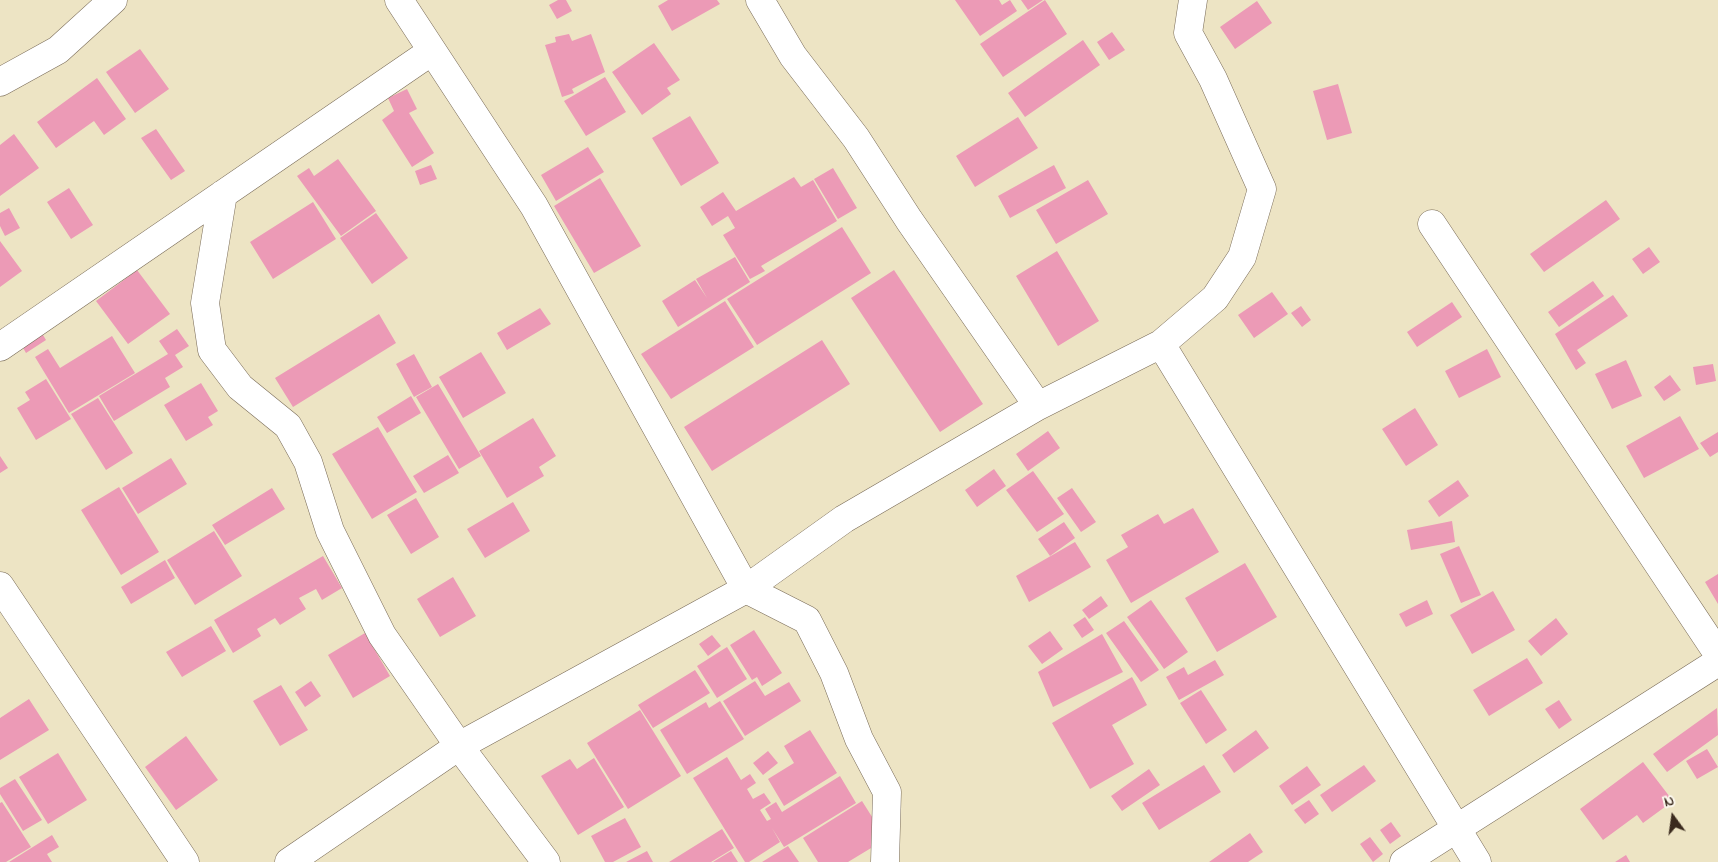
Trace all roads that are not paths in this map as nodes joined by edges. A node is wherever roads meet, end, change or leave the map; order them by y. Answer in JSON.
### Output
{"nodes":[{"id":1,"x":113,"y":0,"type":"edge"},
{"id":2,"x":399,"y":0,"type":"edge"},
{"id":3,"x":760,"y":0,"type":"edge"},
{"id":4,"x":1192,"y":0,"type":"edge"},
{"id":5,"x":432,"y":51,"type":"junction"},
{"id":6,"x":0,"y":82,"type":"edge"},
{"id":7,"x":223,"y":194,"type":"junction"},
{"id":8,"x":1432,"y":224,"type":"dead end"},
{"id":9,"x":1161,"y":344,"type":"junction"},
{"id":10,"x":0,"y":348,"type":"edge"},
{"id":11,"x":1038,"y":406,"type":"junction"},
{"id":12,"x":0,"y":586,"type":"edge"},
{"id":13,"x":746,"y":589,"type":"junction"},
{"id":14,"x":1718,"y":654,"type":"edge"},
{"id":15,"x":1718,"y":662,"type":"edge"},
{"id":16,"x":459,"y":746,"type":"junction"},
{"id":17,"x":1456,"y":829,"type":"junction"},
{"id":18,"x":185,"y":862,"type":"edge"},
{"id":19,"x":289,"y":862,"type":"edge"},
{"id":20,"x":546,"y":862,"type":"edge"},
{"id":21,"x":885,"y":862,"type":"edge"},
{"id":22,"x":1404,"y":862,"type":"edge"},
{"id":23,"x":1477,"y":862,"type":"edge"}],
"edges":[{"from":1,"to":6,"type":"street"},
{"from":2,"to":5,"type":"street"},
{"from":3,"to":11,"type":"street"},
{"from":4,"to":9,"type":"street"},
{"from":5,"to":7,"type":"street"},
{"from":5,"to":13,"type":"street"},
{"from":7,"to":10,"type":"street"},
{"from":7,"to":16,"type":"street"},
{"from":8,"to":14,"type":"street"},
{"from":9,"to":11,"type":"street"},
{"from":9,"to":17,"type":"street"},
{"from":11,"to":13,"type":"street"},
{"from":12,"to":18,"type":"street"},
{"from":13,"to":16,"type":"street"},
{"from":13,"to":21,"type":"street"},
{"from":15,"to":17,"type":"street"},
{"from":16,"to":19,"type":"street"},
{"from":16,"to":20,"type":"street"},
{"from":17,"to":22,"type":"street"},
{"from":17,"to":23,"type":"street"}]}
